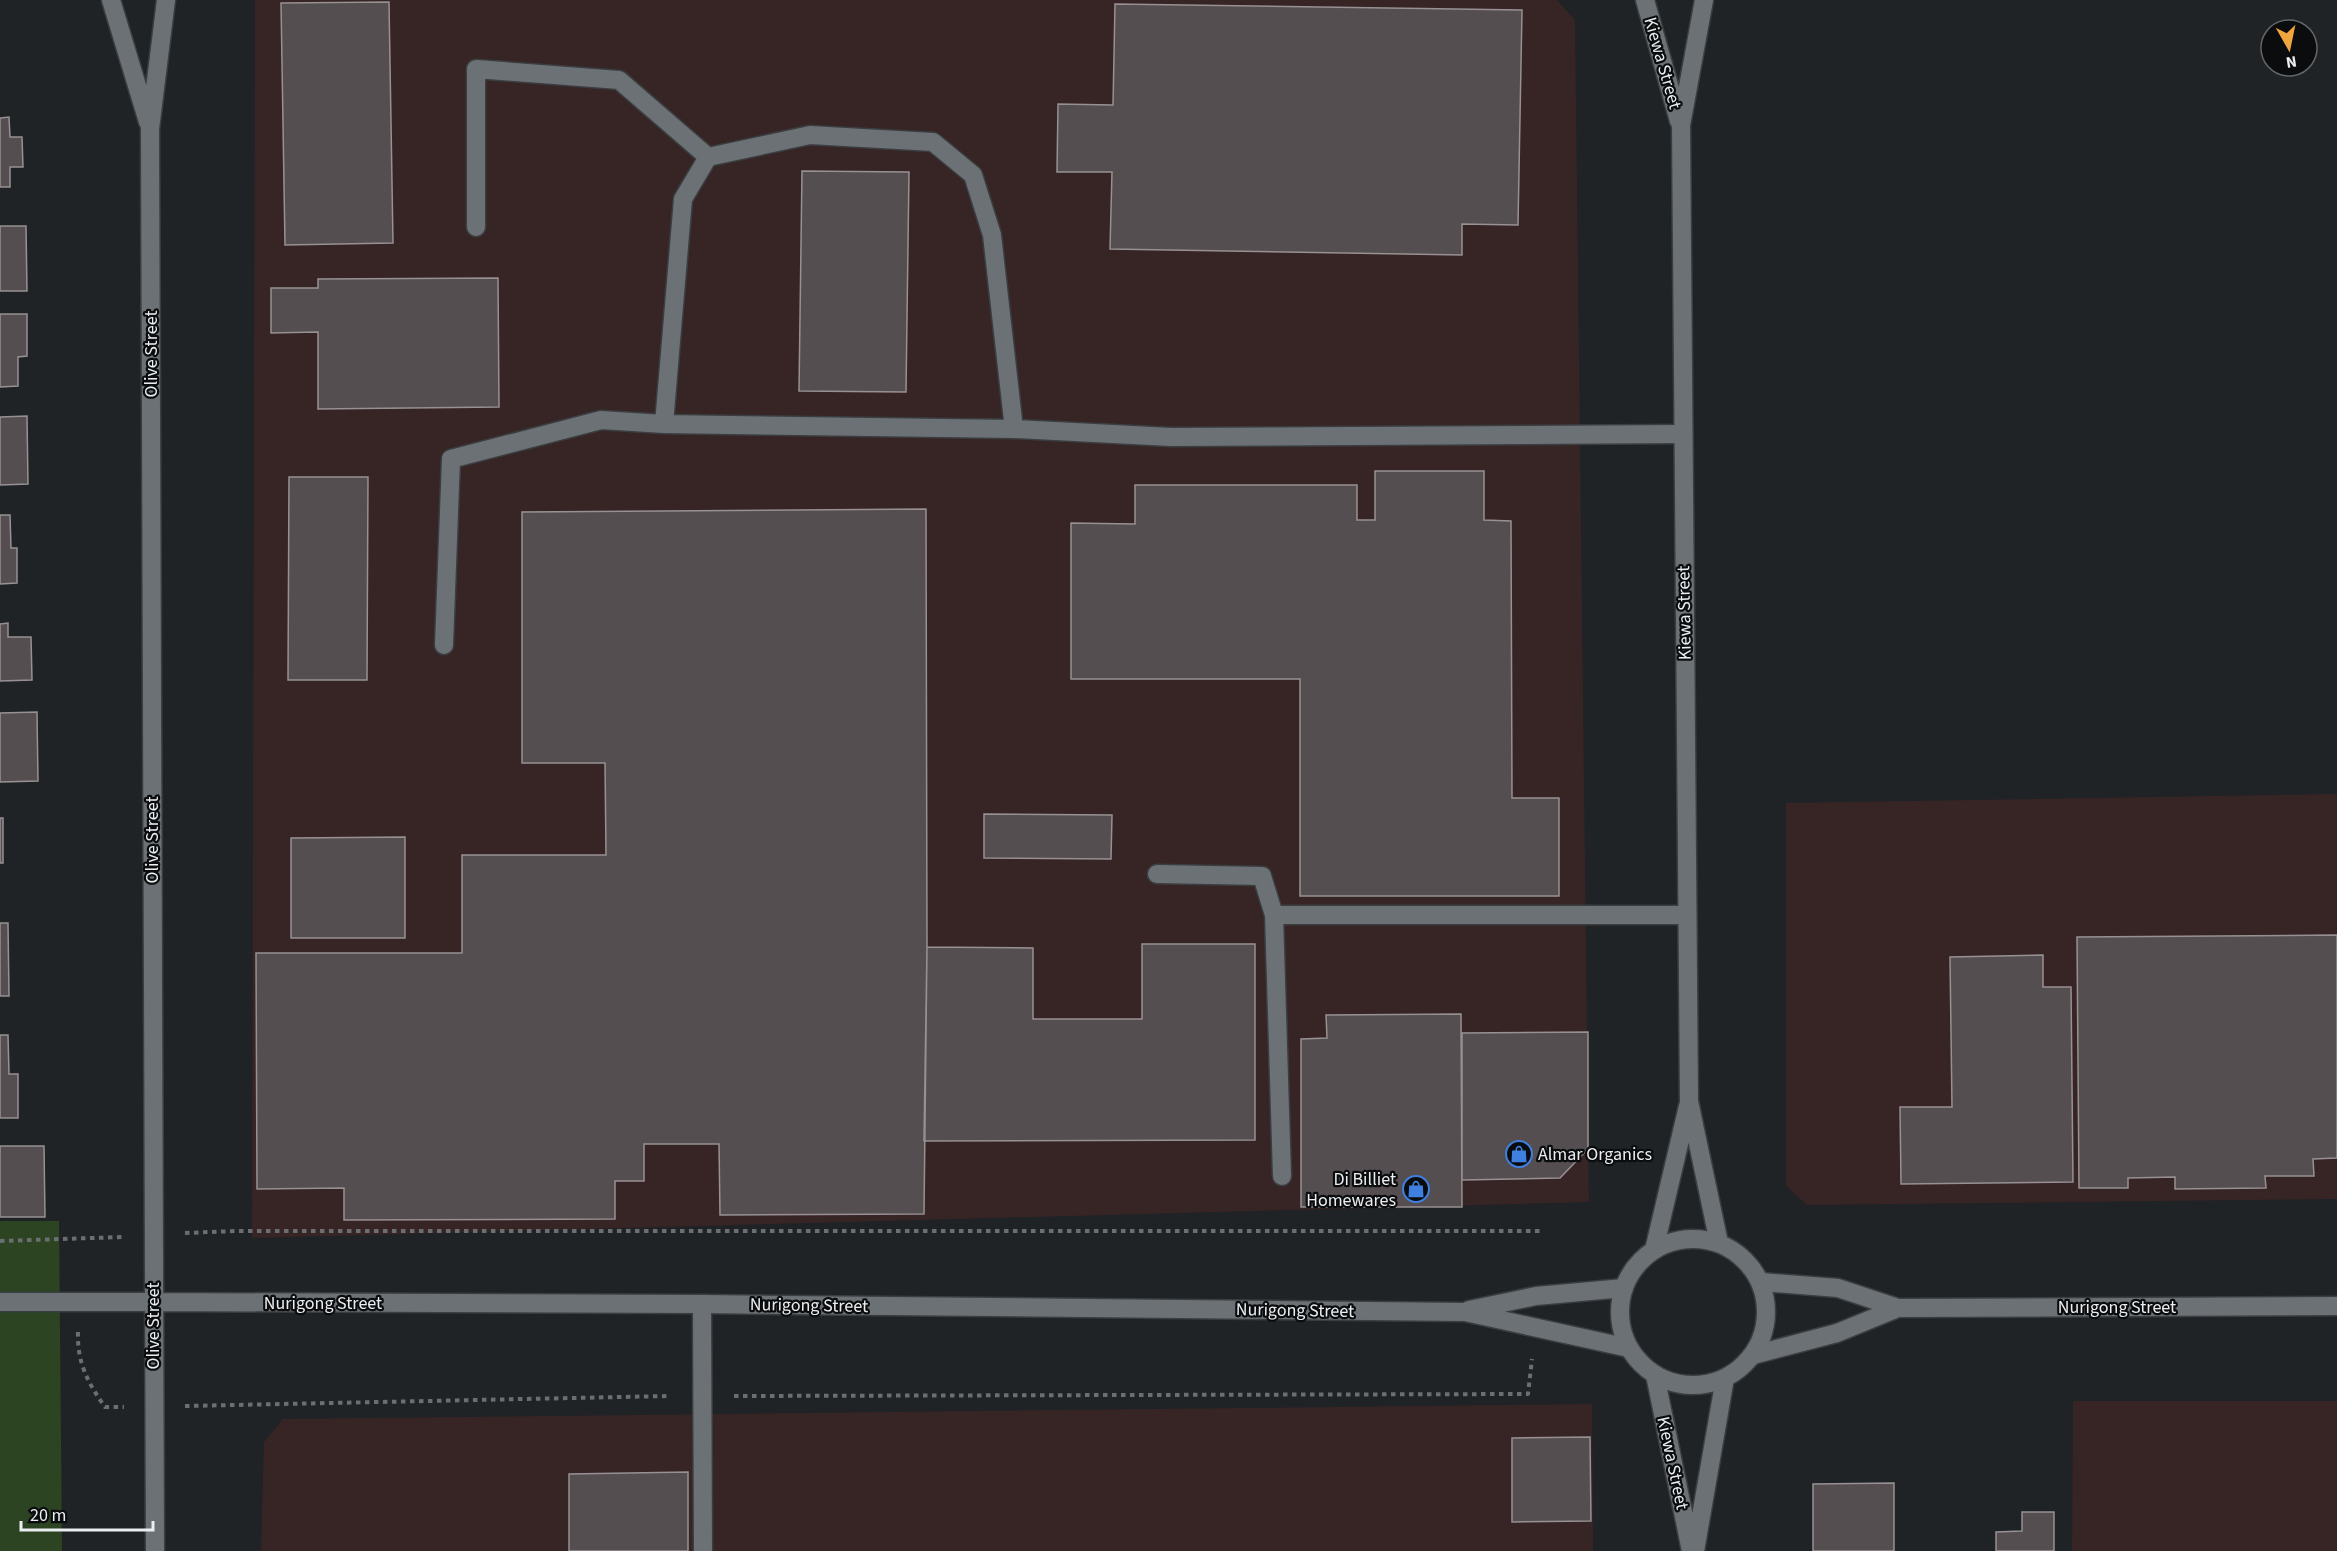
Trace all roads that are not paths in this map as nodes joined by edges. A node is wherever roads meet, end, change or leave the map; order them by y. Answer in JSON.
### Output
{"nodes":[{"id":1,"x":111,"y":0,"type":"edge"},
{"id":2,"x":166,"y":0,"type":"edge"},
{"id":3,"x":1645,"y":0,"type":"edge"},
{"id":4,"x":1704,"y":0,"type":"edge"},
{"id":5,"x":1681,"y":125,"type":"junction"},
{"id":6,"x":150,"y":129,"type":"junction"},
{"id":7,"x":708,"y":157,"type":"junction"},
{"id":8,"x":476,"y":227,"type":"dead end"},
{"id":9,"x":664,"y":424,"type":"junction"},
{"id":10,"x":1014,"y":429,"type":"junction"},
{"id":11,"x":1682,"y":434,"type":"junction"},
{"id":12,"x":444,"y":645,"type":"dead end"},
{"id":13,"x":1157,"y":874,"type":"dead end"},
{"id":14,"x":1274,"y":915,"type":"junction"},
{"id":15,"x":1687,"y":915,"type":"junction"},
{"id":16,"x":1689,"y":1101,"type":"junction"},
{"id":17,"x":1282,"y":1176,"type":"dead end"},
{"id":18,"x":1719,"y":1243,"type":"junction"},
{"id":19,"x":1654,"y":1250,"type":"junction"},
{"id":20,"x":1761,"y":1282,"type":"junction"},
{"id":21,"x":1624,"y":1288,"type":"junction"},
{"id":22,"x":0,"y":1302,"type":"edge"},
{"id":23,"x":153,"y":1302,"type":"junction"},
{"id":24,"x":702,"y":1304,"type":"junction"},
{"id":25,"x":2337,"y":1306,"type":"edge"},
{"id":26,"x":1898,"y":1308,"type":"junction"},
{"id":27,"x":1465,"y":1312,"type":"junction"},
{"id":28,"x":1629,"y":1348,"type":"junction"},
{"id":29,"x":1753,"y":1355,"type":"junction"},
{"id":30,"x":1655,"y":1375,"type":"junction"},
{"id":31,"x":1725,"y":1378,"type":"junction"},
{"id":32,"x":155,"y":1551,"type":"edge"},
{"id":33,"x":703,"y":1551,"type":"edge"},
{"id":34,"x":1693,"y":1551,"type":"edge"}],
"edges":[{"from":1,"to":6,"type":"street","name":"Olive Street"},
{"from":2,"to":6,"type":"street","name":"Olive Street"},
{"from":3,"to":5,"type":"street","name":"Kiewa Street"},
{"from":4,"to":5,"type":"street","name":"Kiewa Street"},
{"from":5,"to":11,"type":"street","name":"Kiewa Street"},
{"from":6,"to":23,"type":"street","name":"Olive Street"},
{"from":7,"to":8,"type":"street"},
{"from":7,"to":9,"type":"street"},
{"from":7,"to":10,"type":"street"},
{"from":9,"to":10,"type":"street"},
{"from":9,"to":12,"type":"street"},
{"from":10,"to":11,"type":"street"},
{"from":11,"to":15,"type":"street","name":"Kiewa Street"},
{"from":13,"to":14,"type":"street"},
{"from":14,"to":15,"type":"street"},
{"from":14,"to":17,"type":"street"},
{"from":15,"to":16,"type":"street","name":"Kiewa Street"},
{"from":16,"to":18,"type":"street","name":"Kiewa Street"},
{"from":16,"to":19,"type":"street","name":"Kiewa Street"},
{"from":18,"to":19,"type":"street"},
{"from":18,"to":20,"type":"street"},
{"from":19,"to":21,"type":"street"},
{"from":20,"to":26,"type":"street","name":"Nurigong Street"},
{"from":20,"to":29,"type":"street"},
{"from":21,"to":27,"type":"street","name":"Nurigong Street"},
{"from":21,"to":28,"type":"street"},
{"from":22,"to":23,"type":"street","name":"Nurigong Street"},
{"from":23,"to":24,"type":"street","name":"Nurigong Street"},
{"from":23,"to":32,"type":"street","name":"Olive Street"},
{"from":24,"to":27,"type":"street","name":"Nurigong Street"},
{"from":24,"to":33,"type":"street"},
{"from":25,"to":26,"type":"street","name":"Nurigong Street"},
{"from":26,"to":29,"type":"street","name":"Nurigong Street"},
{"from":27,"to":28,"type":"street","name":"Nurigong Street"},
{"from":28,"to":30,"type":"street"},
{"from":29,"to":31,"type":"street"},
{"from":30,"to":31,"type":"street"},
{"from":30,"to":34,"type":"street","name":"Kiewa Street"},
{"from":31,"to":34,"type":"street","name":"Kiewa Street"}]}
